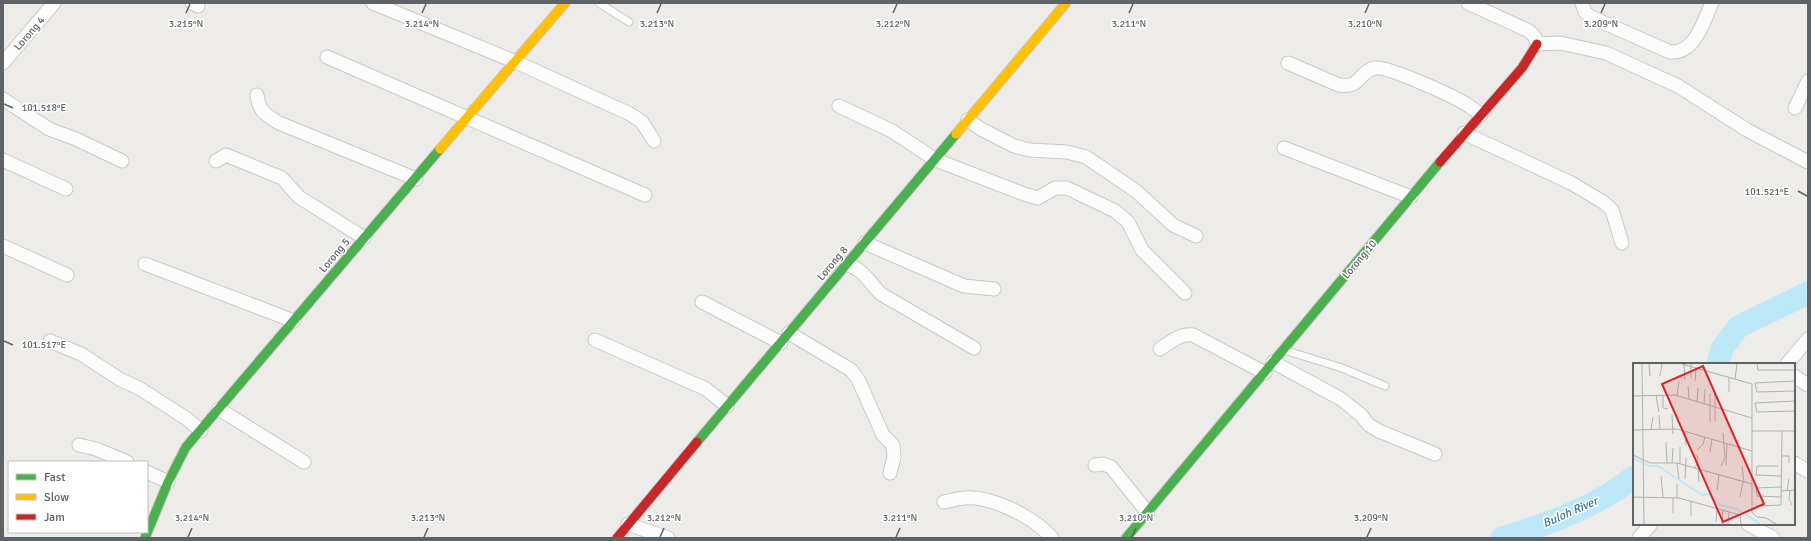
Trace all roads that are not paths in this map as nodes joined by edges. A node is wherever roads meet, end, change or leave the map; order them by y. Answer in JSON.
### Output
{"nodes":[{"id":1,"x":54,"y":3,"type":"edge"},
{"id":2,"x":373,"y":3,"type":"edge"},
{"id":3,"x":565,"y":3,"type":"edge"},
{"id":4,"x":599,"y":3,"type":"edge"},
{"id":5,"x":1066,"y":3,"type":"edge"},
{"id":6,"x":1468,"y":3,"type":"edge"},
{"id":7,"x":1712,"y":3,"type":"edge"},
{"id":8,"x":1582,"y":4,"type":"edge"},
{"id":9,"x":629,"y":22,"type":"dead end"},
{"id":10,"x":1537,"y":44,"type":"junction"},
{"id":11,"x":6,"y":55,"type":"edge"},
{"id":12,"x":327,"y":57,"type":"dead end"},
{"id":13,"x":516,"y":62,"type":"junction"},
{"id":14,"x":1288,"y":63,"type":"dead end"},
{"id":15,"x":1808,"y":81,"type":"edge"},
{"id":16,"x":257,"y":95,"type":"dead end"},
{"id":17,"x":3,"y":99,"type":"edge"},
{"id":18,"x":839,"y":106,"type":"dead end"},
{"id":19,"x":1795,"y":108,"type":"dead end"},
{"id":20,"x":1480,"y":115,"type":"junction"},
{"id":21,"x":468,"y":119,"type":"junction"},
{"id":22,"x":968,"y":120,"type":"junction"},
{"id":23,"x":1464,"y":133,"type":"junction"},
{"id":24,"x":654,"y":141,"type":"dead end"},
{"id":25,"x":1284,"y":148,"type":"dead end"},
{"id":26,"x":3,"y":160,"type":"edge"},
{"id":27,"x":936,"y":160,"type":"junction"},
{"id":28,"x":122,"y":161,"type":"dead end"},
{"id":29,"x":216,"y":161,"type":"dead end"},
{"id":30,"x":1808,"y":162,"type":"edge"},
{"id":31,"x":416,"y":179,"type":"junction"},
{"id":32,"x":66,"y":189,"type":"dead end"},
{"id":33,"x":645,"y":194,"type":"dead end"},
{"id":34,"x":1411,"y":197,"type":"junction"},
{"id":35,"x":1196,"y":236,"type":"dead end"},
{"id":36,"x":364,"y":238,"type":"junction"},
{"id":37,"x":865,"y":243,"type":"junction"},
{"id":38,"x":1622,"y":243,"type":"dead end"},
{"id":39,"x":3,"y":246,"type":"edge"},
{"id":40,"x":145,"y":264,"type":"dead end"},
{"id":41,"x":847,"y":264,"type":"junction"},
{"id":42,"x":67,"y":275,"type":"dead end"},
{"id":43,"x":994,"y":290,"type":"dead end"},
{"id":44,"x":1185,"y":293,"type":"dead end"},
{"id":45,"x":702,"y":302,"type":"dead end"},
{"id":46,"x":294,"y":321,"type":"junction"},
{"id":47,"x":785,"y":338,"type":"junction"},
{"id":48,"x":1808,"y":339,"type":"edge"},
{"id":49,"x":595,"y":340,"type":"dead end"},
{"id":50,"x":50,"y":341,"type":"dead end"},
{"id":51,"x":974,"y":348,"type":"dead end"},
{"id":52,"x":1160,"y":349,"type":"dead end"},
{"id":53,"x":1284,"y":350,"type":"junction"},
{"id":54,"x":1273,"y":362,"type":"junction"},
{"id":55,"x":1788,"y":363,"type":"edge"},
{"id":56,"x":1265,"y":373,"type":"junction"},
{"id":57,"x":1795,"y":377,"type":"edge"},
{"id":58,"x":1808,"y":385,"type":"edge"},
{"id":59,"x":1385,"y":386,"type":"dead end"},
{"id":60,"x":727,"y":406,"type":"junction"},
{"id":61,"x":219,"y":409,"type":"junction"},
{"id":62,"x":201,"y":430,"type":"junction"},
{"id":63,"x":79,"y":445,"type":"dead end"},
{"id":64,"x":1436,"y":454,"type":"dead end"},
{"id":65,"x":125,"y":461,"type":"edge"},
{"id":66,"x":304,"y":462,"type":"dead end"},
{"id":67,"x":1795,"y":464,"type":"edge"},
{"id":68,"x":1095,"y":465,"type":"dead end"},
{"id":69,"x":1808,"y":471,"type":"edge"},
{"id":70,"x":148,"y":472,"type":"edge"},
{"id":71,"x":890,"y":473,"type":"dead end"},
{"id":72,"x":168,"y":482,"type":"junction"},
{"id":73,"x":944,"y":502,"type":"dead end"},
{"id":74,"x":1148,"y":513,"type":"junction"},
{"id":75,"x":628,"y":524,"type":"junction"},
{"id":76,"x":1650,"y":525,"type":"edge"},
{"id":77,"x":1750,"y":525,"type":"edge"},
{"id":78,"x":148,"y":529,"type":"edge"},
{"id":79,"x":617,"y":538,"type":"edge"},
{"id":80,"x":668,"y":538,"type":"edge"},
{"id":81,"x":1052,"y":538,"type":"edge"},
{"id":82,"x":1126,"y":538,"type":"edge"},
{"id":83,"x":1639,"y":538,"type":"edge"},
{"id":84,"x":1773,"y":538,"type":"edge"}],
"edges":[{"from":1,"to":11,"type":"street","name":"Lorong 4"},
{"from":2,"to":13,"type":"street"},
{"from":3,"to":13,"type":"street","name":"Lorong 5"},
{"from":4,"to":9,"type":"lane"},
{"from":5,"to":22,"type":"street","name":"Lorong 8"},
{"from":6,"to":10,"type":"street"},
{"from":7,"to":8,"type":"street"},
{"from":10,"to":20,"type":"street","name":"Lorong 10"},
{"from":10,"to":30,"type":"street"},
{"from":12,"to":21,"type":"street"},
{"from":13,"to":21,"type":"street","name":"Lorong 5"},
{"from":13,"to":24,"type":"street"},
{"from":14,"to":20,"type":"street"},
{"from":15,"to":19,"type":"street"},
{"from":16,"to":31,"type":"street"},
{"from":17,"to":28,"type":"street"},
{"from":18,"to":27,"type":"street"},
{"from":20,"to":23,"type":"street","name":"Lorong 10"},
{"from":21,"to":31,"type":"street","name":"Lorong 5"},
{"from":21,"to":33,"type":"street"},
{"from":22,"to":27,"type":"street","name":"Lorong 8"},
{"from":22,"to":35,"type":"street"},
{"from":23,"to":34,"type":"street","name":"Lorong 10"},
{"from":23,"to":38,"type":"street"},
{"from":25,"to":34,"type":"street"},
{"from":26,"to":32,"type":"street"},
{"from":27,"to":37,"type":"street","name":"Lorong 8"},
{"from":27,"to":44,"type":"street"},
{"from":29,"to":36,"type":"street"},
{"from":31,"to":36,"type":"street","name":"Lorong 5"},
{"from":34,"to":53,"type":"street","name":"Lorong 10"},
{"from":36,"to":46,"type":"street","name":"Lorong 5"},
{"from":37,"to":41,"type":"street","name":"Lorong 8"},
{"from":37,"to":43,"type":"street"},
{"from":39,"to":42,"type":"street"},
{"from":40,"to":46,"type":"street"},
{"from":41,"to":47,"type":"street","name":"Lorong 8"},
{"from":41,"to":51,"type":"street"},
{"from":45,"to":47,"type":"street"},
{"from":46,"to":61,"type":"street","name":"Lorong 5"},
{"from":47,"to":60,"type":"street","name":"Lorong 8"},
{"from":47,"to":71,"type":"street"},
{"from":48,"to":55,"type":"street"},
{"from":49,"to":60,"type":"street"},
{"from":50,"to":62,"type":"street"},
{"from":52,"to":56,"type":"street"},
{"from":53,"to":54,"type":"street","name":"Lorong 10"},
{"from":53,"to":59,"type":"lane"},
{"from":54,"to":56,"type":"street","name":"Lorong 10"},
{"from":54,"to":64,"type":"street"},
{"from":56,"to":74,"type":"street","name":"Lorong 10"},
{"from":57,"to":58,"type":"street"},
{"from":60,"to":75,"type":"street","name":"Lorong 8"},
{"from":61,"to":62,"type":"street","name":"Lorong 5"},
{"from":61,"to":66,"type":"street"},
{"from":62,"to":72,"type":"street","name":"Lorong 5"},
{"from":63,"to":65,"type":"street"},
{"from":67,"to":69,"type":"street"},
{"from":68,"to":74,"type":"street"},
{"from":70,"to":72,"type":"street"},
{"from":72,"to":78,"type":"street","name":"Lorong 5"},
{"from":73,"to":81,"type":"street"},
{"from":74,"to":82,"type":"street","name":"Lorong 10"},
{"from":75,"to":79,"type":"street","name":"Lorong 8"},
{"from":75,"to":80,"type":"street"},
{"from":76,"to":83,"type":"street"},
{"from":77,"to":84,"type":"street"}]}
